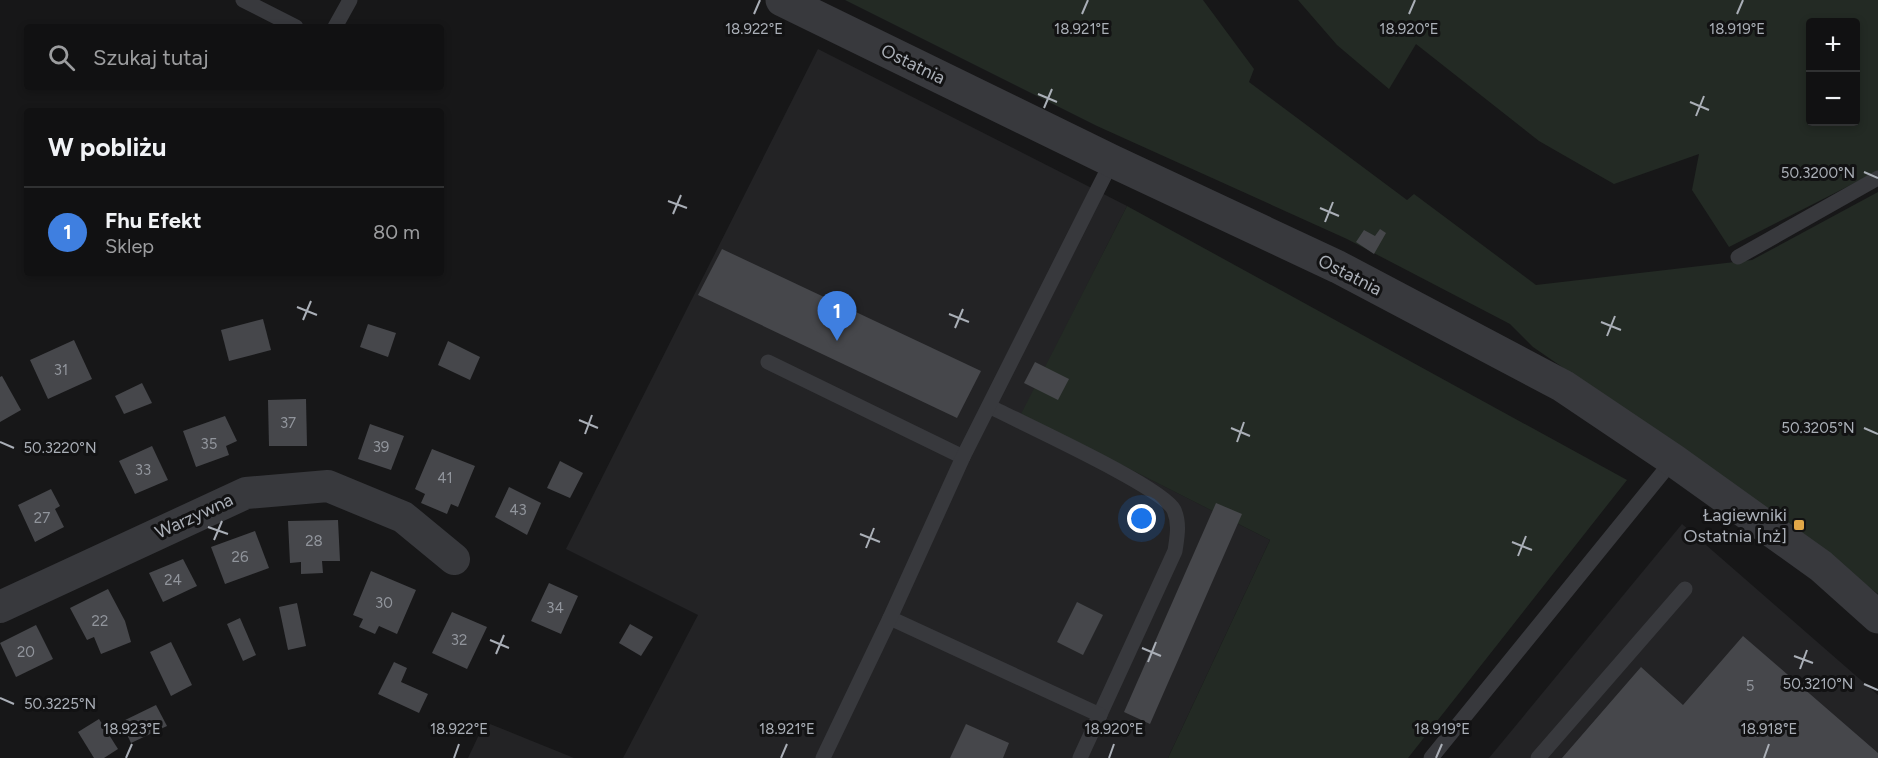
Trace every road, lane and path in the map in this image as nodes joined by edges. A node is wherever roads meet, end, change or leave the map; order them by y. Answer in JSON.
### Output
{"nodes":[{"id":1,"x":243,"y":0,"type":"edge"},
{"id":2,"x":350,"y":0,"type":"edge"},
{"id":3,"x":782,"y":0,"type":"edge"},
{"id":4,"x":290,"y":24,"type":"edge"},
{"id":5,"x":337,"y":24,"type":"edge"},
{"id":6,"x":1112,"y":161,"type":"junction"},
{"id":7,"x":1878,"y":178,"type":"edge"},
{"id":8,"x":1738,"y":257,"type":"dead end"},
{"id":9,"x":768,"y":362,"type":"dead end"},
{"id":10,"x":989,"y":406,"type":"junction"},
{"id":11,"x":963,"y":457,"type":"junction"},
{"id":12,"x":1673,"y":460,"type":"junction"},
{"id":13,"x":454,"y":559,"type":"dead end"},
{"id":14,"x":1685,"y":589,"type":"dead end"},
{"id":15,"x":0,"y":607,"type":"edge"},
{"id":16,"x":1878,"y":617,"type":"edge"},
{"id":17,"x":890,"y":618,"type":"junction"},
{"id":18,"x":1100,"y":715,"type":"junction"},
{"id":19,"x":823,"y":758,"type":"edge"},
{"id":20,"x":1080,"y":758,"type":"edge"},
{"id":21,"x":1431,"y":758,"type":"edge"},
{"id":22,"x":1538,"y":758,"type":"edge"}],
"edges":[{"from":1,"to":4,"type":"lane"},
{"from":2,"to":5,"type":"lane"},
{"from":3,"to":6,"type":"street","name":"Ostatnia"},
{"from":6,"to":10,"type":"lane"},
{"from":6,"to":12,"type":"street","name":"Ostatnia"},
{"from":7,"to":8,"type":"lane"},
{"from":9,"to":11,"type":"lane"},
{"from":10,"to":11,"type":"lane"},
{"from":10,"to":18,"type":"lane"},
{"from":11,"to":17,"type":"lane"},
{"from":12,"to":16,"type":"street","name":"Ostatnia"},
{"from":12,"to":21,"type":"lane"},
{"from":13,"to":15,"type":"street","name":"Warzywna"},
{"from":14,"to":22,"type":"lane"},
{"from":17,"to":18,"type":"lane"},
{"from":17,"to":19,"type":"lane"},
{"from":18,"to":20,"type":"lane"}]}
